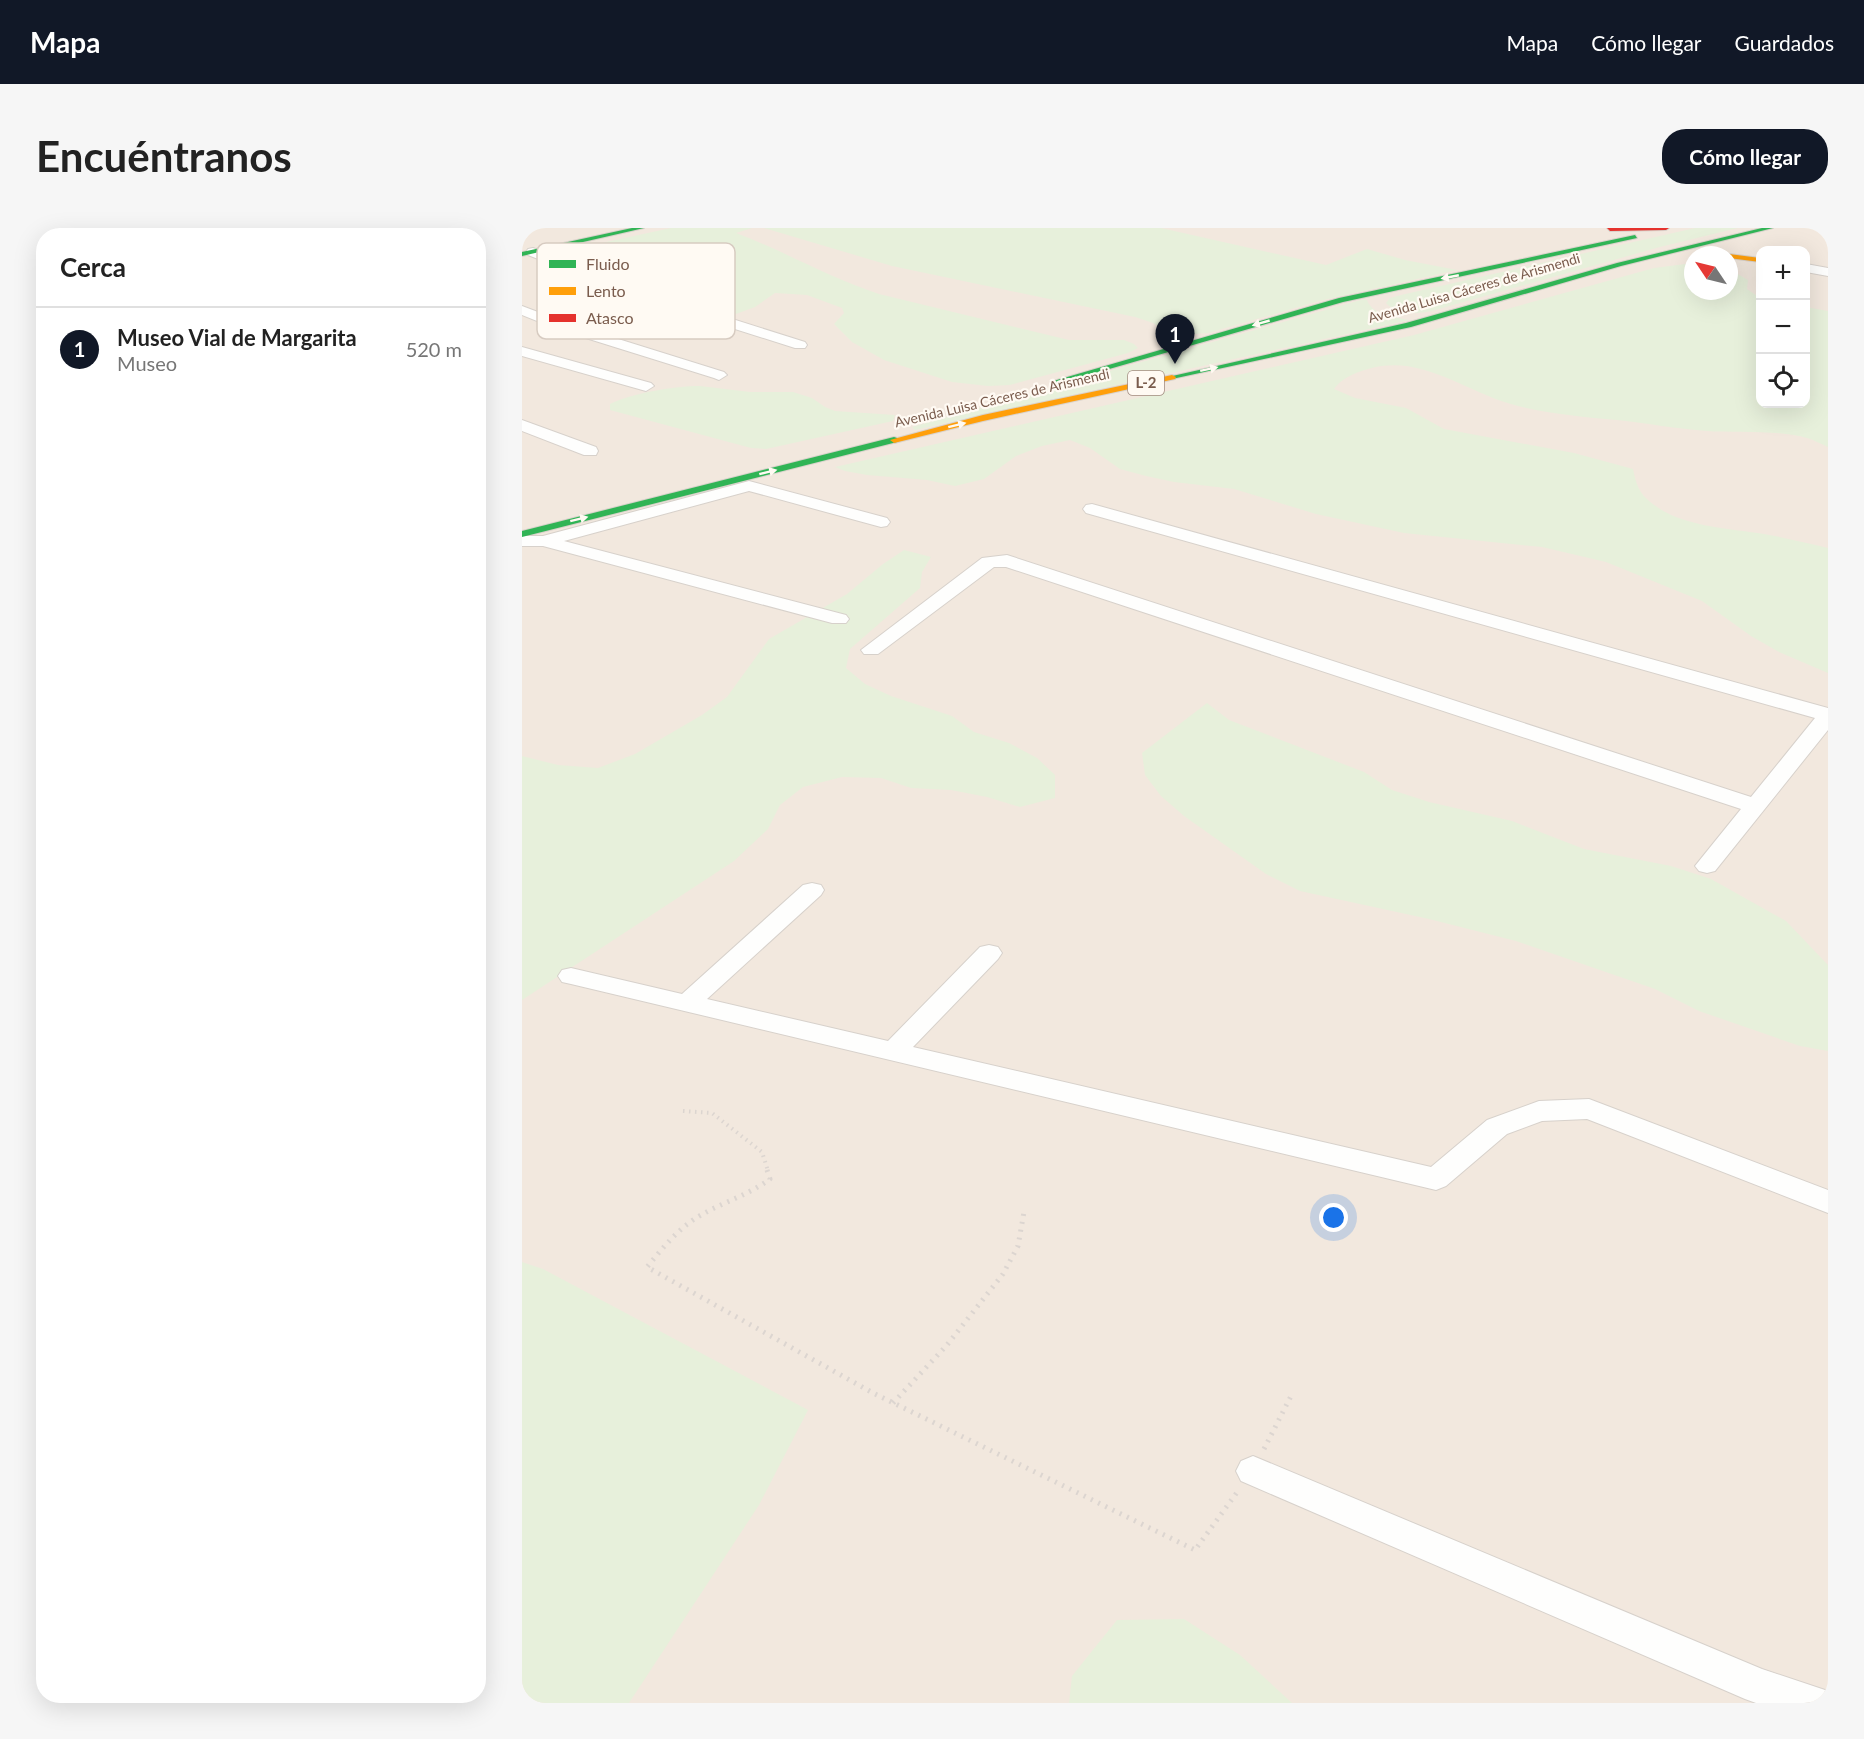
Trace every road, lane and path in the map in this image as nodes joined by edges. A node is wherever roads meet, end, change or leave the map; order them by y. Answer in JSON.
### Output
{"nodes":[{"id":1,"x":641,"y":228,"type":"edge"},
{"id":2,"x":1601,"y":228,"type":"edge"},
{"id":3,"x":1665,"y":228,"type":"edge"},
{"id":4,"x":1672,"y":228,"type":"edge"},
{"id":5,"x":1764,"y":229,"type":"edge"},
{"id":6,"x":1578,"y":236,"type":"dead end"},
{"id":7,"x":573,"y":243,"type":"edge"},
{"id":8,"x":1684,"y":254,"type":"edge"},
{"id":9,"x":1756,"y":255,"type":"edge"},
{"id":10,"x":1549,"y":257,"type":"junction"},
{"id":11,"x":1738,"y":257,"type":"edge"},
{"id":12,"x":1756,"y":258,"type":"edge"},
{"id":13,"x":1638,"y":259,"type":"junction"},
{"id":14,"x":1810,"y":269,"type":"edge"},
{"id":15,"x":1828,"y":272,"type":"edge"},
{"id":16,"x":1424,"y":281,"type":"junction"},
{"id":17,"x":1485,"y":304,"type":"junction"},
{"id":18,"x":1381,"y":307,"type":"dead end"},
{"id":19,"x":522,"y":310,"type":"edge"},
{"id":20,"x":1398,"y":314,"type":"dead end"},
{"id":21,"x":537,"y":316,"type":"edge"},
{"id":22,"x":735,"y":325,"type":"edge"},
{"id":23,"x":604,"y":339,"type":"edge"},
{"id":24,"x":800,"y":345,"type":"dead end"},
{"id":25,"x":522,"y":351,"type":"edge"},
{"id":26,"x":719,"y":375,"type":"dead end"},
{"id":27,"x":646,"y":386,"type":"dead end"},
{"id":28,"x":1040,"y":386,"type":"dead end"},
{"id":29,"x":967,"y":407,"type":"dead end"},
{"id":30,"x":522,"y":425,"type":"edge"},
{"id":31,"x":590,"y":451,"type":"dead end"},
{"id":32,"x":1092,"y":509,"type":"dead end"},
{"id":33,"x":545,"y":514,"type":"dead end"},
{"id":34,"x":881,"y":522,"type":"dead end"},
{"id":35,"x":522,"y":534,"type":"edge"},
{"id":36,"x":522,"y":541,"type":"edge"},
{"id":37,"x":543,"y":541,"type":"junction"},
{"id":38,"x":839,"y":619,"type":"dead end"},
{"id":39,"x":871,"y":650,"type":"dead end"},
{"id":40,"x":1828,"y":716,"type":"edge"},
{"id":41,"x":1755,"y":806,"type":"junction"},
{"id":42,"x":1707,"y":866,"type":"dead end"},
{"id":43,"x":812,"y":890,"type":"dead end"},
{"id":44,"x":988,"y":953,"type":"dead end"},
{"id":45,"x":571,"y":976,"type":"dead end"},
{"id":46,"x":687,"y":1003,"type":"junction"},
{"id":47,"x":893,"y":1052,"type":"junction"},
{"id":48,"x":683,"y":1111,"type":"dead end"},
{"id":49,"x":1828,"y":1202,"type":"edge"},
{"id":50,"x":1024,"y":1212,"type":"dead end"},
{"id":51,"x":1291,"y":1396,"type":"dead end"},
{"id":52,"x":893,"y":1403,"type":"junction"},
{"id":53,"x":1254,"y":1471,"type":"junction"},
{"id":54,"x":1811,"y":1703,"type":"edge"}],
"edges":[{"from":1,"to":7,"type":"main road"},
{"from":2,"to":3,"type":"main road"},
{"from":4,"to":10,"type":"main road","name":"Avenida Luisa Cáceres de Arismendi","number":"L-2"},
{"from":5,"to":9,"type":"main road"},
{"from":5,"to":13,"type":"main road","name":"Avenida Luisa Cáceres de Arismendi","number":"L-2"},
{"from":6,"to":10,"type":"main road"},
{"from":8,"to":13,"type":"main road"},
{"from":10,"to":16,"type":"main road","name":"Avenida Luisa Cáceres de Arismendi","number":"L-2","one_way":true},
{"from":11,"to":12,"type":"main road"},
{"from":13,"to":17,"type":"main road","name":"Avenida Luisa Cáceres de Arismendi","number":"L-2"},
{"from":14,"to":15,"type":"street"},
{"from":16,"to":18,"type":"main road"},
{"from":16,"to":28,"type":"main road","name":"Avenida Luisa Cáceres de Arismendi","number":"L-2","one_way":true},
{"from":17,"to":20,"type":"main road"},
{"from":35,"to":17,"type":"main road","name":"Avenida Luisa Cáceres de Arismendi","number":"L-2","one_way":true},
{"from":19,"to":21,"type":"street"},
{"from":22,"to":24,"type":"street"},
{"from":23,"to":26,"type":"street"},
{"from":25,"to":27,"type":"street"},
{"from":29,"to":33,"type":"main road","name":"Avenida Luisa Cáceres de Arismendi"},
{"from":30,"to":31,"type":"street"},
{"from":32,"to":40,"type":"street"},
{"from":34,"to":37,"type":"street"},
{"from":36,"to":37,"type":"street"},
{"from":37,"to":38,"type":"street"},
{"from":39,"to":41,"type":"street"},
{"from":40,"to":41,"type":"street"},
{"from":41,"to":42,"type":"street"},
{"from":43,"to":46,"type":"street"},
{"from":44,"to":47,"type":"street"},
{"from":45,"to":46,"type":"street"},
{"from":46,"to":47,"type":"street"},
{"from":47,"to":49,"type":"street"},
{"from":48,"to":52,"type":"path"},
{"from":50,"to":52,"type":"path"},
{"from":51,"to":53,"type":"path"},
{"from":52,"to":53,"type":"path"},
{"from":53,"to":54,"type":"street"}]}
